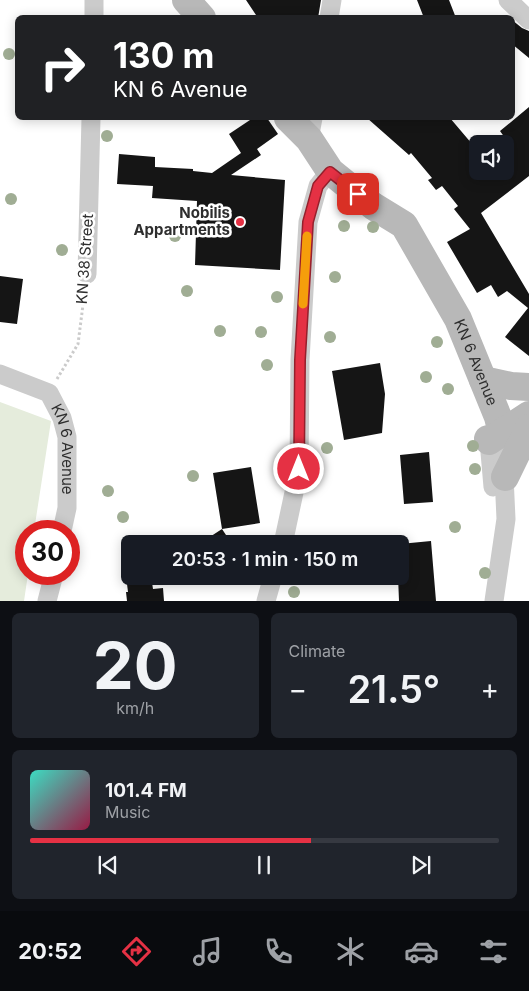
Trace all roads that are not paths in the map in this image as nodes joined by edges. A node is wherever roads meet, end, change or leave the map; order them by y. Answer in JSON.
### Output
{"nodes":[{"id":1,"x":94,"y":0,"type":"edge"},
{"id":2,"x":186,"y":0,"type":"edge"},
{"id":3,"x":332,"y":0,"type":"edge"},
{"id":4,"x":508,"y":0,"type":"edge"},
{"id":5,"x":94,"y":15,"type":"edge"},
{"id":6,"x":199,"y":15,"type":"edge"},
{"id":7,"x":330,"y":15,"type":"edge"},
{"id":8,"x":529,"y":20,"type":"edge"},
{"id":9,"x":91,"y":120,"type":"edge"},
{"id":10,"x":293,"y":120,"type":"edge"},
{"id":11,"x":311,"y":128,"type":"edge"},
{"id":12,"x":330,"y":172,"type":"junction"},
{"id":13,"x":373,"y":206,"type":"junction"},
{"id":14,"x":87,"y":274,"type":"road end"},
{"id":15,"x":0,"y":374,"type":"edge"},
{"id":16,"x":483,"y":380,"type":"junction"},
{"id":17,"x":529,"y":387,"type":"edge"},
{"id":18,"x":529,"y":399,"type":"edge"},
{"id":19,"x":529,"y":415,"type":"edge"},
{"id":20,"x":529,"y":428,"type":"edge"},
{"id":21,"x":493,"y":430,"type":"junction"},
{"id":22,"x":505,"y":477,"type":"junction"},
{"id":23,"x":64,"y":520,"type":"edge"},
{"id":24,"x":285,"y":535,"type":"edge"},
{"id":25,"x":501,"y":548,"type":"junction"},
{"id":26,"x":51,"y":585,"type":"edge"},
{"id":27,"x":270,"y":585,"type":"edge"},
{"id":28,"x":47,"y":601,"type":"edge"},
{"id":29,"x":266,"y":601,"type":"edge"},
{"id":30,"x":494,"y":601,"type":"edge"}],
"edges":[{"from":1,"to":5,"type":"street"},
{"from":2,"to":6,"type":"main road"},
{"from":3,"to":7,"type":"street"},
{"from":4,"to":8,"type":"street"},
{"from":9,"to":14,"type":"street","name":"KN 38 Street"},
{"from":10,"to":11,"type":"main road","name":"KN 6 Avenue"},
{"from":11,"to":12,"type":"main road","name":"KN 6 Avenue"},
{"from":12,"to":13,"type":"main road","name":"KN 6 Avenue"},
{"from":12,"to":24,"type":"street"},
{"from":13,"to":16,"type":"main road","name":"KN 6 Avenue"},
{"from":13,"to":21,"type":"main road","name":"KN 6 Avenue"},
{"from":15,"to":23,"type":"street","name":"KN 6 Avenue"},
{"from":16,"to":17,"type":"main road"},
{"from":16,"to":21,"type":"main road","name":"KN 6 Avenue"},
{"from":18,"to":21,"type":"main road"},
{"from":19,"to":21,"type":"main road"},
{"from":20,"to":22,"type":"main road"},
{"from":21,"to":22,"type":"street","name":"KN 6 Avenue"},
{"from":21,"to":25,"type":"street","name":"KN 6 Avenue"},
{"from":22,"to":25,"type":"street","name":"KN 6 Avenue"},
{"from":25,"to":30,"type":"street","name":"KN 6 Avenue"},
{"from":26,"to":28,"type":"street"},
{"from":27,"to":29,"type":"street"}]}
